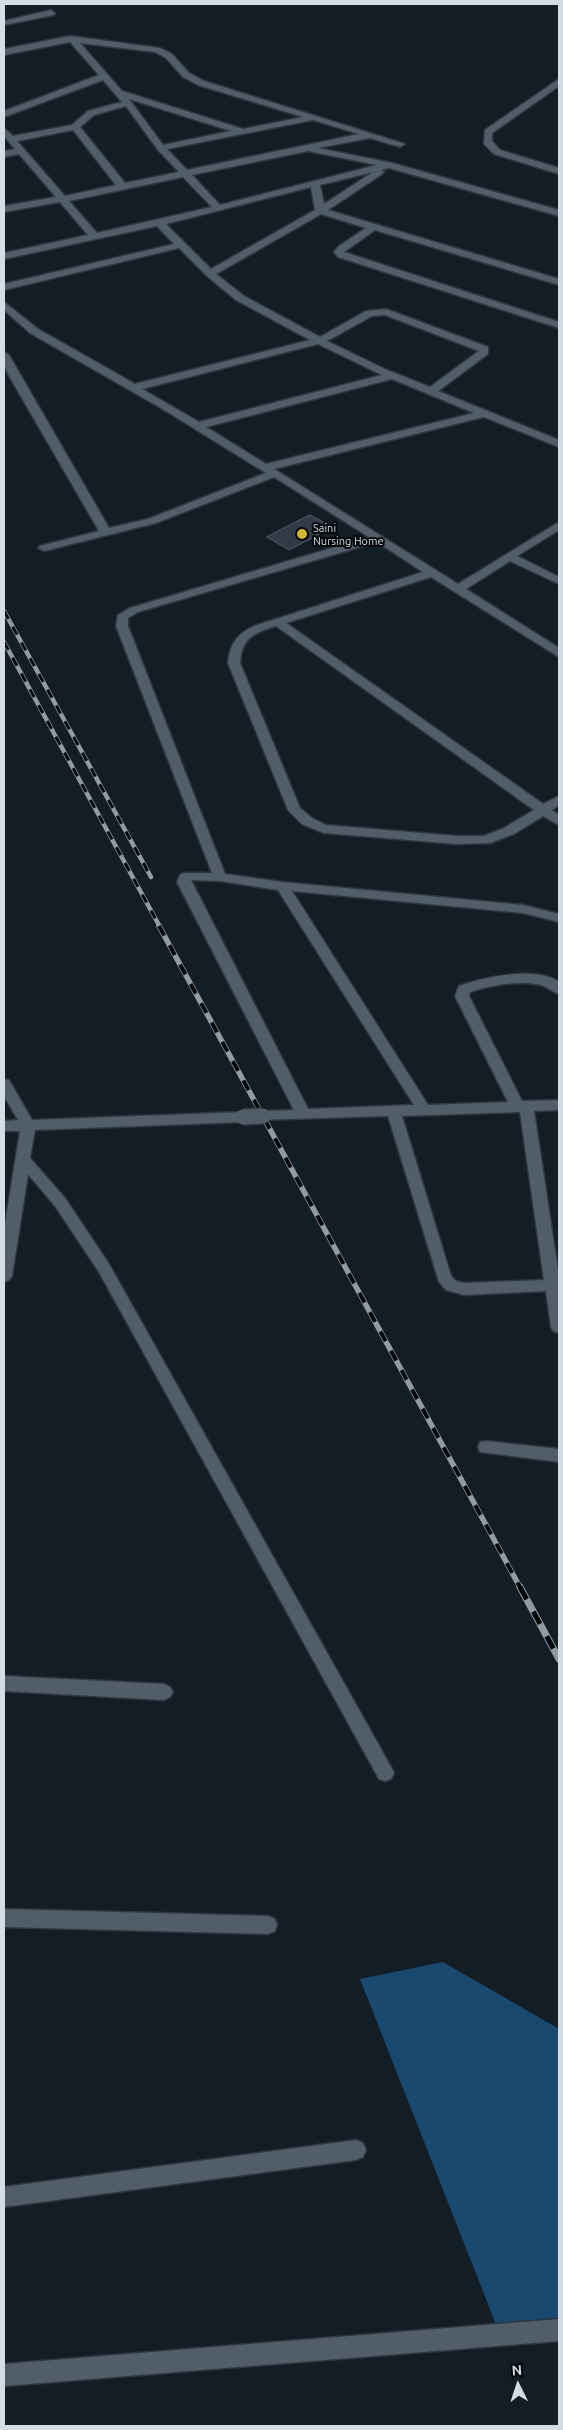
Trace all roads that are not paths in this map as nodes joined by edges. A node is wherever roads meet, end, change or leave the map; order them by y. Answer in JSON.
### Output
{"nodes":[{"id":1,"x":51,"y":13,"type":"dead end"},
{"id":2,"x":4,"y":23,"type":"edge"},
{"id":3,"x":72,"y":39,"type":"junction"},
{"id":4,"x":4,"y":52,"type":"edge"},
{"id":5,"x":105,"y":76,"type":"junction"},
{"id":6,"x":559,"y":82,"type":"edge"},
{"id":7,"x":119,"y":93,"type":"junction"},
{"id":8,"x":128,"y":103,"type":"junction"},
{"id":9,"x":4,"y":114,"type":"edge"},
{"id":10,"x":313,"y":117,"type":"junction"},
{"id":11,"x":75,"y":127,"type":"junction"},
{"id":12,"x":4,"y":131,"type":"edge"},
{"id":13,"x":243,"y":131,"type":"junction"},
{"id":14,"x":370,"y":135,"type":"junction"},
{"id":15,"x":11,"y":139,"type":"junction"},
{"id":16,"x":400,"y":144,"type":"dead end"},
{"id":17,"x":161,"y":148,"type":"junction"},
{"id":18,"x":306,"y":149,"type":"junction"},
{"id":19,"x":21,"y":151,"type":"junction"},
{"id":20,"x":4,"y":154,"type":"edge"},
{"id":21,"x":389,"y":165,"type":"junction"},
{"id":22,"x":559,"y":171,"type":"edge"},
{"id":23,"x":186,"y":174,"type":"junction"},
{"id":24,"x":316,"y":183,"type":"junction"},
{"id":25,"x":122,"y":186,"type":"junction"},
{"id":26,"x":4,"y":198,"type":"edge"},
{"id":27,"x":63,"y":199,"type":"junction"},
{"id":28,"x":7,"y":208,"type":"edge"},
{"id":29,"x":218,"y":208,"type":"junction"},
{"id":30,"x":320,"y":211,"type":"junction"},
{"id":31,"x":559,"y":213,"type":"edge"},
{"id":32,"x":159,"y":223,"type":"junction"},
{"id":33,"x":374,"y":227,"type":"junction"},
{"id":34,"x":94,"y":236,"type":"junction"},
{"id":35,"x":180,"y":245,"type":"junction"},
{"id":36,"x":4,"y":256,"type":"edge"},
{"id":37,"x":210,"y":274,"type":"junction"},
{"id":38,"x":559,"y":282,"type":"edge"},
{"id":39,"x":4,"y":288,"type":"edge"},
{"id":40,"x":4,"y":305,"type":"edge"},
{"id":41,"x":559,"y":325,"type":"edge"},
{"id":42,"x":321,"y":340,"type":"junction"},
{"id":43,"x":4,"y":355,"type":"edge"},
{"id":44,"x":392,"y":376,"type":"junction"},
{"id":45,"x":133,"y":388,"type":"junction"},
{"id":46,"x":430,"y":392,"type":"junction"},
{"id":47,"x":484,"y":414,"type":"junction"},
{"id":48,"x":197,"y":426,"type":"junction"},
{"id":49,"x":559,"y":444,"type":"edge"},
{"id":50,"x":264,"y":468,"type":"junction"},
{"id":51,"x":275,"y":473,"type":"junction"},
{"id":52,"x":559,"y":525,"type":"edge"},
{"id":53,"x":106,"y":533,"type":"junction"},
{"id":54,"x":376,"y":538,"type":"junction"},
{"id":55,"x":44,"y":548,"type":"dead end"},
{"id":56,"x":510,"y":557,"type":"junction"},
{"id":57,"x":432,"y":573,"type":"junction"},
{"id":58,"x":559,"y":581,"type":"edge"},
{"id":59,"x":458,"y":588,"type":"junction"},
{"id":60,"x":280,"y":623,"type":"junction"},
{"id":61,"x":559,"y":653,"type":"edge"},
{"id":62,"x":559,"y":800,"type":"edge"},
{"id":63,"x":543,"y":810,"type":"junction"},
{"id":64,"x":559,"y":821,"type":"edge"},
{"id":65,"x":220,"y":877,"type":"junction"},
{"id":66,"x":282,"y":886,"type":"junction"},
{"id":67,"x":559,"y":918,"type":"edge"},
{"id":68,"x":559,"y":989,"type":"edge"},
{"id":69,"x":4,"y":1084,"type":"edge"},
{"id":70,"x":559,"y":1105,"type":"edge"},
{"id":71,"x":522,"y":1106,"type":"junction"},
{"id":72,"x":393,"y":1110,"type":"junction"},
{"id":73,"x":424,"y":1110,"type":"junction"},
{"id":74,"x":302,"y":1115,"type":"junction"},
{"id":75,"x":4,"y":1126,"type":"edge"},
{"id":76,"x":28,"y":1126,"type":"junction"},
{"id":77,"x":23,"y":1159,"type":"junction"},
{"id":78,"x":4,"y":1276,"type":"edge"},
{"id":79,"x":553,"y":1285,"type":"junction"},
{"id":80,"x":559,"y":1327,"type":"edge"},
{"id":81,"x":486,"y":1447,"type":"dead end"},
{"id":82,"x":559,"y":1456,"type":"edge"},
{"id":83,"x":4,"y":1683,"type":"edge"},
{"id":84,"x":164,"y":1692,"type":"dead end"},
{"id":85,"x":384,"y":1773,"type":"dead end"},
{"id":86,"x":4,"y":1918,"type":"edge"},
{"id":87,"x":268,"y":1925,"type":"dead end"},
{"id":88,"x":356,"y":2150,"type":"dead end"},
{"id":89,"x":4,"y":2197,"type":"edge"},
{"id":90,"x":559,"y":2330,"type":"edge"},
{"id":91,"x":4,"y":2375,"type":"edge"}],
"edges":[{"from":1,"to":2,"type":"street"},
{"from":3,"to":4,"type":"street"},
{"from":3,"to":5,"type":"street"},
{"from":3,"to":10,"type":"street"},
{"from":5,"to":7,"type":"street"},
{"from":5,"to":9,"type":"street"},
{"from":6,"to":22,"type":"street"},
{"from":7,"to":8,"type":"street"},
{"from":7,"to":13,"type":"street"},
{"from":8,"to":11,"type":"street"},
{"from":8,"to":17,"type":"street"},
{"from":10,"to":13,"type":"street"},
{"from":10,"to":14,"type":"street"},
{"from":11,"to":15,"type":"street"},
{"from":11,"to":25,"type":"street"},
{"from":12,"to":15,"type":"street"},
{"from":13,"to":17,"type":"street"},
{"from":14,"to":16,"type":"street"},
{"from":14,"to":18,"type":"street"},
{"from":15,"to":19,"type":"street"},
{"from":17,"to":23,"type":"street"},
{"from":18,"to":21,"type":"street"},
{"from":18,"to":23,"type":"street"},
{"from":19,"to":20,"type":"street"},
{"from":19,"to":27,"type":"street"},
{"from":21,"to":24,"type":"street"},
{"from":21,"to":30,"type":"street"},
{"from":21,"to":31,"type":"street"},
{"from":23,"to":25,"type":"street"},
{"from":23,"to":29,"type":"street"},
{"from":24,"to":29,"type":"street"},
{"from":24,"to":30,"type":"street"},
{"from":25,"to":27,"type":"street"},
{"from":26,"to":28,"type":"street"},
{"from":27,"to":28,"type":"street"},
{"from":27,"to":34,"type":"street"},
{"from":29,"to":32,"type":"street"},
{"from":30,"to":33,"type":"street"},
{"from":30,"to":37,"type":"street"},
{"from":32,"to":34,"type":"street"},
{"from":32,"to":35,"type":"street"},
{"from":33,"to":38,"type":"street"},
{"from":33,"to":41,"type":"street"},
{"from":34,"to":36,"type":"street"},
{"from":35,"to":37,"type":"street"},
{"from":35,"to":39,"type":"street"},
{"from":37,"to":42,"type":"street"},
{"from":40,"to":45,"type":"street"},
{"from":42,"to":44,"type":"street"},
{"from":42,"to":45,"type":"street"},
{"from":42,"to":46,"type":"street"},
{"from":43,"to":53,"type":"street"},
{"from":44,"to":46,"type":"street"},
{"from":44,"to":48,"type":"street"},
{"from":45,"to":48,"type":"street"},
{"from":46,"to":47,"type":"street"},
{"from":47,"to":49,"type":"street"},
{"from":47,"to":50,"type":"street"},
{"from":48,"to":50,"type":"street"},
{"from":50,"to":51,"type":"street"},
{"from":51,"to":53,"type":"street"},
{"from":51,"to":54,"type":"street"},
{"from":52,"to":56,"type":"street"},
{"from":53,"to":55,"type":"street"},
{"from":54,"to":57,"type":"street"},
{"from":54,"to":65,"type":"street"},
{"from":56,"to":58,"type":"street"},
{"from":56,"to":59,"type":"street"},
{"from":57,"to":59,"type":"street"},
{"from":57,"to":60,"type":"street"},
{"from":59,"to":61,"type":"street"},
{"from":60,"to":63,"type":"street"},
{"from":60,"to":63,"type":"street"},
{"from":62,"to":63,"type":"street"},
{"from":63,"to":64,"type":"street"},
{"from":65,"to":66,"type":"street"},
{"from":65,"to":74,"type":"street"},
{"from":66,"to":67,"type":"street"},
{"from":66,"to":73,"type":"street"},
{"from":68,"to":71,"type":"street"},
{"from":69,"to":76,"type":"street"},
{"from":70,"to":71,"type":"street"},
{"from":71,"to":73,"type":"street"},
{"from":71,"to":79,"type":"street"},
{"from":72,"to":73,"type":"street"},
{"from":72,"to":74,"type":"street"},
{"from":72,"to":79,"type":"street"},
{"from":74,"to":76,"type":"street","bridge":true},
{"from":75,"to":76,"type":"street"},
{"from":76,"to":77,"type":"street"},
{"from":77,"to":78,"type":"street"},
{"from":77,"to":85,"type":"street"},
{"from":79,"to":80,"type":"street"},
{"from":81,"to":82,"type":"street"},
{"from":83,"to":84,"type":"street"},
{"from":86,"to":87,"type":"street"},
{"from":88,"to":89,"type":"street"},
{"from":90,"to":91,"type":"street"}]}
